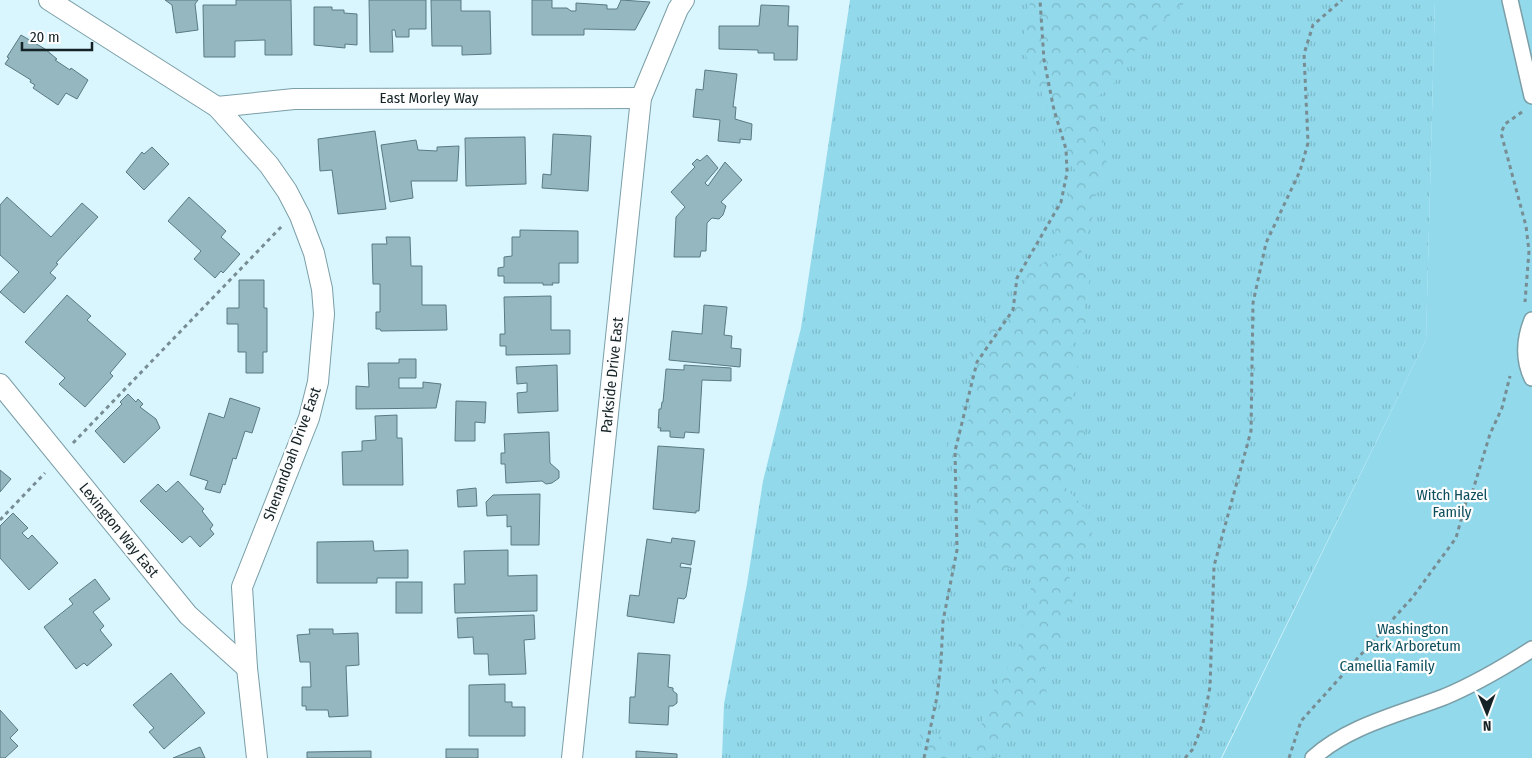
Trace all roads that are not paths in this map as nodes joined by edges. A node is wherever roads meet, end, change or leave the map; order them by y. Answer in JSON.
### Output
{"nodes":[{"id":1,"x":49,"y":0,"type":"edge"},
{"id":2,"x":684,"y":0,"type":"edge"},
{"id":3,"x":1510,"y":0,"type":"edge"},
{"id":4,"x":641,"y":98,"type":"junction"},
{"id":5,"x":1530,"y":103,"type":"edge"},
{"id":6,"x":218,"y":107,"type":"junction"},
{"id":7,"x":1532,"y":320,"type":"edge"},
{"id":8,"x":1532,"y":378,"type":"edge"},
{"id":9,"x":0,"y":384,"type":"edge"},
{"id":10,"x":1532,"y":649,"type":"edge"},
{"id":11,"x":247,"y":668,"type":"junction"},
{"id":12,"x":257,"y":758,"type":"edge"},
{"id":13,"x":572,"y":758,"type":"edge"},
{"id":14,"x":1313,"y":758,"type":"edge"}],
"edges":[{"from":1,"to":6,"type":"street","name":"Shenandoah Drive East"},
{"from":2,"to":4,"type":"street","name":"Parkside Drive East"},
{"from":3,"to":5,"type":"street"},
{"from":4,"to":6,"type":"street","name":"East Morley Way"},
{"from":4,"to":13,"type":"street","name":"Parkside Drive East"},
{"from":6,"to":11,"type":"street","name":"Shenandoah Drive East"},
{"from":7,"to":8,"type":"street"},
{"from":9,"to":11,"type":"street","name":"Lexington Way East"},
{"from":10,"to":14,"type":"street"},
{"from":11,"to":12,"type":"street","name":"Shenandoah Drive East"}]}
